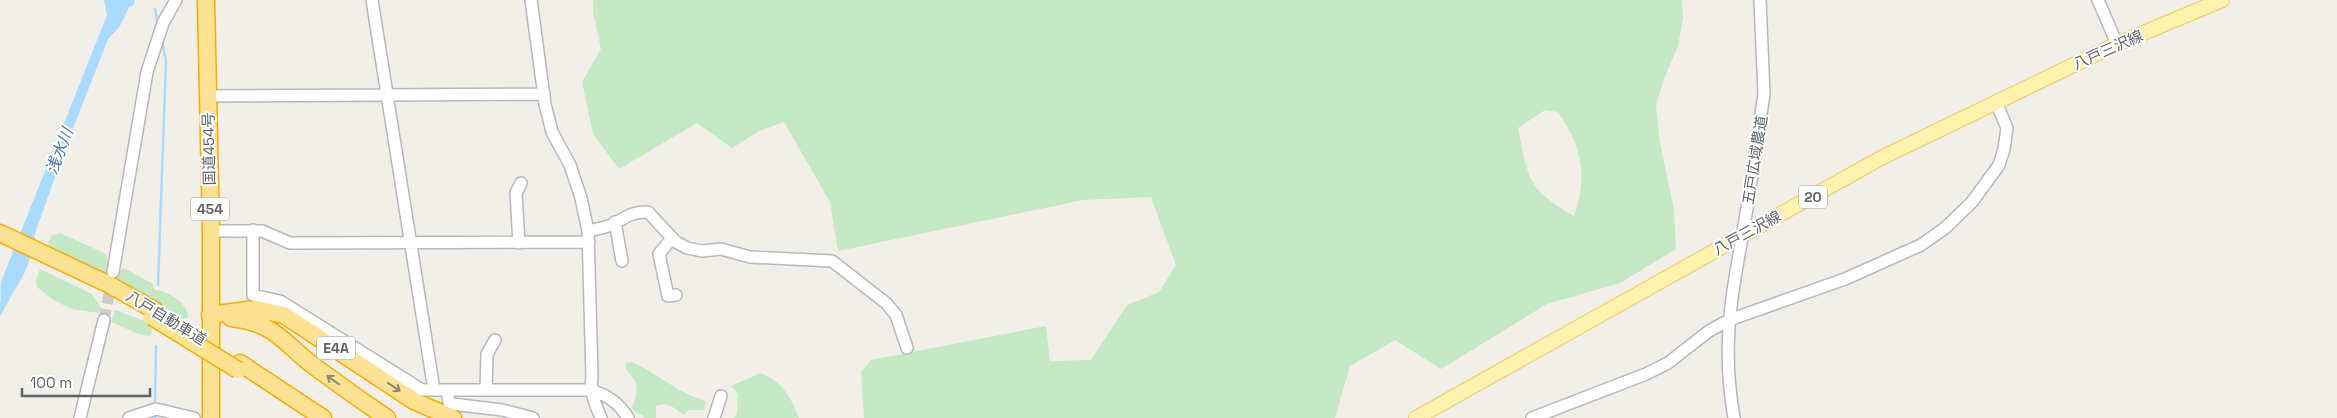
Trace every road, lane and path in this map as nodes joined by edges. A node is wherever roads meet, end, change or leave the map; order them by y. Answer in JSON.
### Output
{"nodes":[{"id":1,"x":176,"y":0,"type":"edge"},
{"id":2,"x":206,"y":0,"type":"edge"},
{"id":3,"x":372,"y":0,"type":"edge"},
{"id":4,"x":531,"y":0,"type":"edge"},
{"id":5,"x":1760,"y":0,"type":"edge"},
{"id":6,"x":2098,"y":0,"type":"edge"},
{"id":7,"x":2222,"y":0,"type":"edge"},
{"id":8,"x":2117,"y":44,"type":"junction"},
{"id":9,"x":387,"y":94,"type":"junction"},
{"id":10,"x":544,"y":94,"type":"junction"},
{"id":11,"x":208,"y":96,"type":"junction"},
{"id":12,"x":1996,"y":102,"type":"junction"},
{"id":13,"x":521,"y":183,"type":"dead end"},
{"id":14,"x":615,"y":222,"type":"junction"},
{"id":15,"x":253,"y":230,"type":"junction"},
{"id":16,"x":211,"y":231,"type":"junction"},
{"id":17,"x":0,"y":233,"type":"edge"},
{"id":18,"x":589,"y":236,"type":"junction"},
{"id":19,"x":672,"y":238,"type":"junction"},
{"id":20,"x":0,"y":241,"type":"edge"},
{"id":21,"x":412,"y":243,"type":"junction"},
{"id":22,"x":519,"y":243,"type":"junction"},
{"id":23,"x":622,"y":261,"type":"dead end"},
{"id":24,"x":62,"y":265,"type":"junction"},
{"id":25,"x":113,"y":272,"type":"tunnel mouth"},
{"id":26,"x":676,"y":295,"type":"dead end"},
{"id":27,"x":210,"y":315,"type":"junction"},
{"id":28,"x":104,"y":320,"type":"tunnel mouth"},
{"id":29,"x":1729,"y":320,"type":"junction"},
{"id":30,"x":495,"y":340,"type":"dead end"},
{"id":31,"x":907,"y":348,"type":"dead end"},
{"id":32,"x":239,"y":366,"type":"junction"},
{"id":33,"x":434,"y":390,"type":"junction"},
{"id":34,"x":447,"y":390,"type":"junction"},
{"id":35,"x":486,"y":390,"type":"junction"},
{"id":36,"x":590,"y":390,"type":"junction"},
{"id":37,"x":721,"y":396,"type":"dead end"},
{"id":38,"x":80,"y":418,"type":"edge"},
{"id":39,"x":129,"y":418,"type":"edge"},
{"id":40,"x":194,"y":418,"type":"edge"},
{"id":41,"x":210,"y":418,"type":"edge"},
{"id":42,"x":312,"y":418,"type":"edge"},
{"id":43,"x":323,"y":418,"type":"edge"},
{"id":44,"x":387,"y":418,"type":"edge"},
{"id":45,"x":452,"y":418,"type":"edge"},
{"id":46,"x":533,"y":418,"type":"edge"},
{"id":47,"x":602,"y":418,"type":"edge"},
{"id":48,"x":628,"y":418,"type":"edge"},
{"id":49,"x":714,"y":418,"type":"edge"},
{"id":50,"x":1416,"y":418,"type":"edge"},
{"id":51,"x":1532,"y":418,"type":"edge"},
{"id":52,"x":1734,"y":418,"type":"edge"}],
"edges":[{"from":1,"to":25,"type":"street"},
{"from":2,"to":11,"type":"highway","name":"国道454号","number":"454"},
{"from":3,"to":9,"type":"street"},
{"from":4,"to":10,"type":"street"},
{"from":5,"to":29,"type":"street","name":"五戸広域農道","bridge":true},
{"from":6,"to":8,"type":"street"},
{"from":7,"to":8,"type":"main road","name":"八戸三沢線","number":"20"},
{"from":8,"to":12,"type":"main road","name":"八戸三沢線","number":"20"},
{"from":9,"to":10,"type":"street"},
{"from":9,"to":11,"type":"street"},
{"from":9,"to":21,"type":"street"},
{"from":10,"to":18,"type":"street"},
{"from":11,"to":16,"type":"highway","name":"国道454号","number":"454"},
{"from":12,"to":29,"type":"street"},
{"from":12,"to":50,"type":"main road","name":"八戸三沢線","number":"20"},
{"from":13,"to":22,"type":"street"},
{"from":14,"to":18,"type":"street"},
{"from":14,"to":19,"type":"street"},
{"from":14,"to":23,"type":"street"},
{"from":15,"to":16,"type":"street"},
{"from":15,"to":21,"type":"street"},
{"from":15,"to":33,"type":"street"},
{"from":16,"to":27,"type":"highway","name":"国道454号","number":"454"},
{"from":17,"to":24,"type":"highway","name":"八戸自動車道"},
{"from":18,"to":22,"type":"street"},
{"from":18,"to":36,"type":"street"},
{"from":19,"to":26,"type":"street"},
{"from":19,"to":31,"type":"street"},
{"from":20,"to":24,"type":"highway","name":"八戸自動車道"},
{"from":21,"to":22,"type":"street"},
{"from":21,"to":33,"type":"street"},
{"from":24,"to":32,"type":"highway","name":"八戸自動車道"},
{"from":27,"to":41,"type":"highway","name":"国道454号","number":"454"},
{"from":44,"to":27,"type":"highway","number":"E4A","one_way":true},
{"from":27,"to":45,"type":"highway","number":"E4A","one_way":true},
{"from":28,"to":38,"type":"street"},
{"from":29,"to":51,"type":"street"},
{"from":29,"to":52,"type":"street","name":"五戸広域農道"},
{"from":30,"to":35,"type":"street"},
{"from":32,"to":42,"type":"highway","name":"八戸自動車道"},
{"from":32,"to":43,"type":"highway","name":"八戸自動車道"},
{"from":33,"to":34,"type":"street"},
{"from":34,"to":35,"type":"street"},
{"from":34,"to":46,"type":"street"},
{"from":35,"to":36,"type":"street"},
{"from":36,"to":47,"type":"street"},
{"from":36,"to":48,"type":"street"},
{"from":37,"to":49,"type":"street"},
{"from":39,"to":40,"type":"street"}]}
